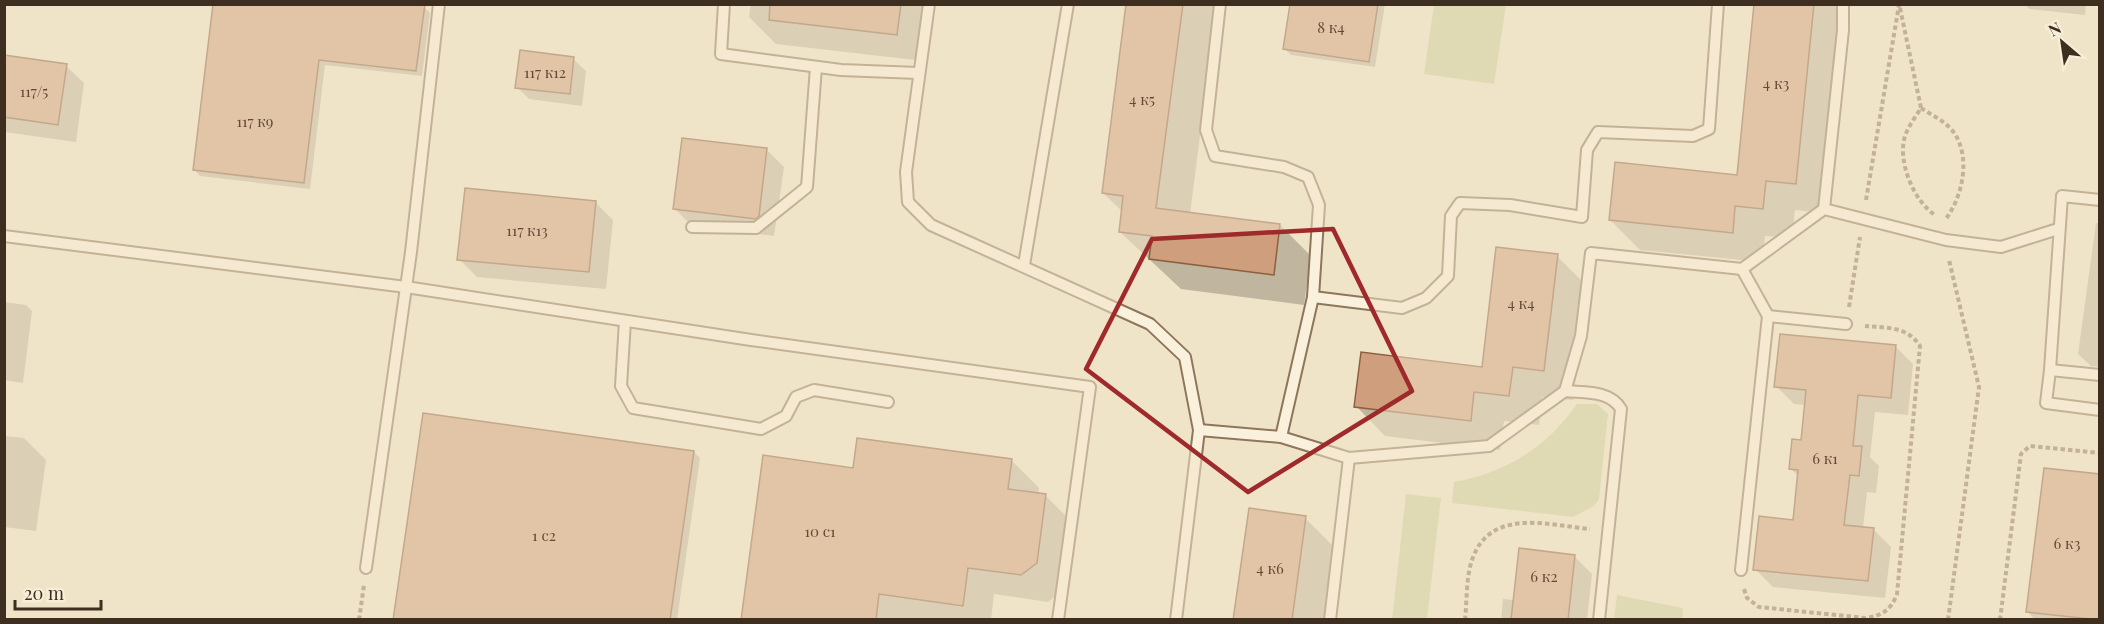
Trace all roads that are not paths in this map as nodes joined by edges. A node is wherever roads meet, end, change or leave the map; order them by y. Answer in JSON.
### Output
{"nodes":[{"id":1,"x":440,"y":4,"type":"edge"},
{"id":2,"x":724,"y":4,"type":"edge"},
{"id":3,"x":929,"y":4,"type":"edge"},
{"id":4,"x":1068,"y":4,"type":"edge"},
{"id":5,"x":1220,"y":4,"type":"edge"},
{"id":6,"x":1718,"y":4,"type":"edge"},
{"id":7,"x":1843,"y":4,"type":"edge"},
{"id":8,"x":816,"y":67,"type":"junction"},
{"id":9,"x":918,"y":73,"type":"junction"},
{"id":10,"x":2100,"y":200,"type":"edge"},
{"id":11,"x":1824,"y":209,"type":"junction"},
{"id":12,"x":692,"y":227,"type":"dead end"},
{"id":13,"x":2058,"y":230,"type":"junction"},
{"id":14,"x":4,"y":236,"type":"edge"},
{"id":15,"x":1024,"y":266,"type":"junction"},
{"id":16,"x":1742,"y":269,"type":"junction"},
{"id":17,"x":406,"y":286,"type":"junction"},
{"id":18,"x":1313,"y":297,"type":"junction"},
{"id":19,"x":1768,"y":316,"type":"junction"},
{"id":20,"x":625,"y":321,"type":"junction"},
{"id":21,"x":1846,"y":324,"type":"road end"},
{"id":22,"x":2050,"y":370,"type":"junction"},
{"id":23,"x":2100,"y":375,"type":"edge"},
{"id":24,"x":1565,"y":391,"type":"junction"},
{"id":25,"x":888,"y":402,"type":"dead end"},
{"id":26,"x":2100,"y":410,"type":"edge"},
{"id":27,"x":1199,"y":430,"type":"junction"},
{"id":28,"x":1281,"y":437,"type":"junction"},
{"id":29,"x":1349,"y":459,"type":"junction"},
{"id":30,"x":366,"y":568,"type":"road end"},
{"id":31,"x":1741,"y":570,"type":"road end"},
{"id":32,"x":1059,"y":620,"type":"edge"},
{"id":33,"x":1176,"y":620,"type":"edge"},
{"id":34,"x":1330,"y":620,"type":"edge"},
{"id":35,"x":1599,"y":620,"type":"edge"}],
"edges":[{"from":1,"to":17,"type":"lane"},
{"from":2,"to":8,"type":"lane"},
{"from":3,"to":9,"type":"lane"},
{"from":4,"to":15,"type":"lane"},
{"from":5,"to":18,"type":"lane"},
{"from":6,"to":18,"type":"lane"},
{"from":7,"to":11,"type":"lane"},
{"from":8,"to":9,"type":"lane"},
{"from":8,"to":12,"type":"lane"},
{"from":9,"to":15,"type":"lane"},
{"from":10,"to":13,"type":"lane"},
{"from":11,"to":13,"type":"lane"},
{"from":11,"to":16,"type":"lane"},
{"from":13,"to":22,"type":"lane"},
{"from":14,"to":17,"type":"lane"},
{"from":15,"to":27,"type":"lane"},
{"from":16,"to":19,"type":"lane"},
{"from":16,"to":24,"type":"lane"},
{"from":17,"to":20,"type":"lane"},
{"from":17,"to":30,"type":"lane"},
{"from":18,"to":28,"type":"lane"},
{"from":19,"to":21,"type":"lane"},
{"from":19,"to":31,"type":"lane"},
{"from":20,"to":25,"type":"lane"},
{"from":20,"to":32,"type":"lane"},
{"from":22,"to":23,"type":"lane"},
{"from":22,"to":26,"type":"lane"},
{"from":24,"to":29,"type":"lane"},
{"from":24,"to":35,"type":"lane"},
{"from":27,"to":28,"type":"lane"},
{"from":27,"to":33,"type":"lane"},
{"from":28,"to":29,"type":"lane"},
{"from":29,"to":34,"type":"lane"}]}
